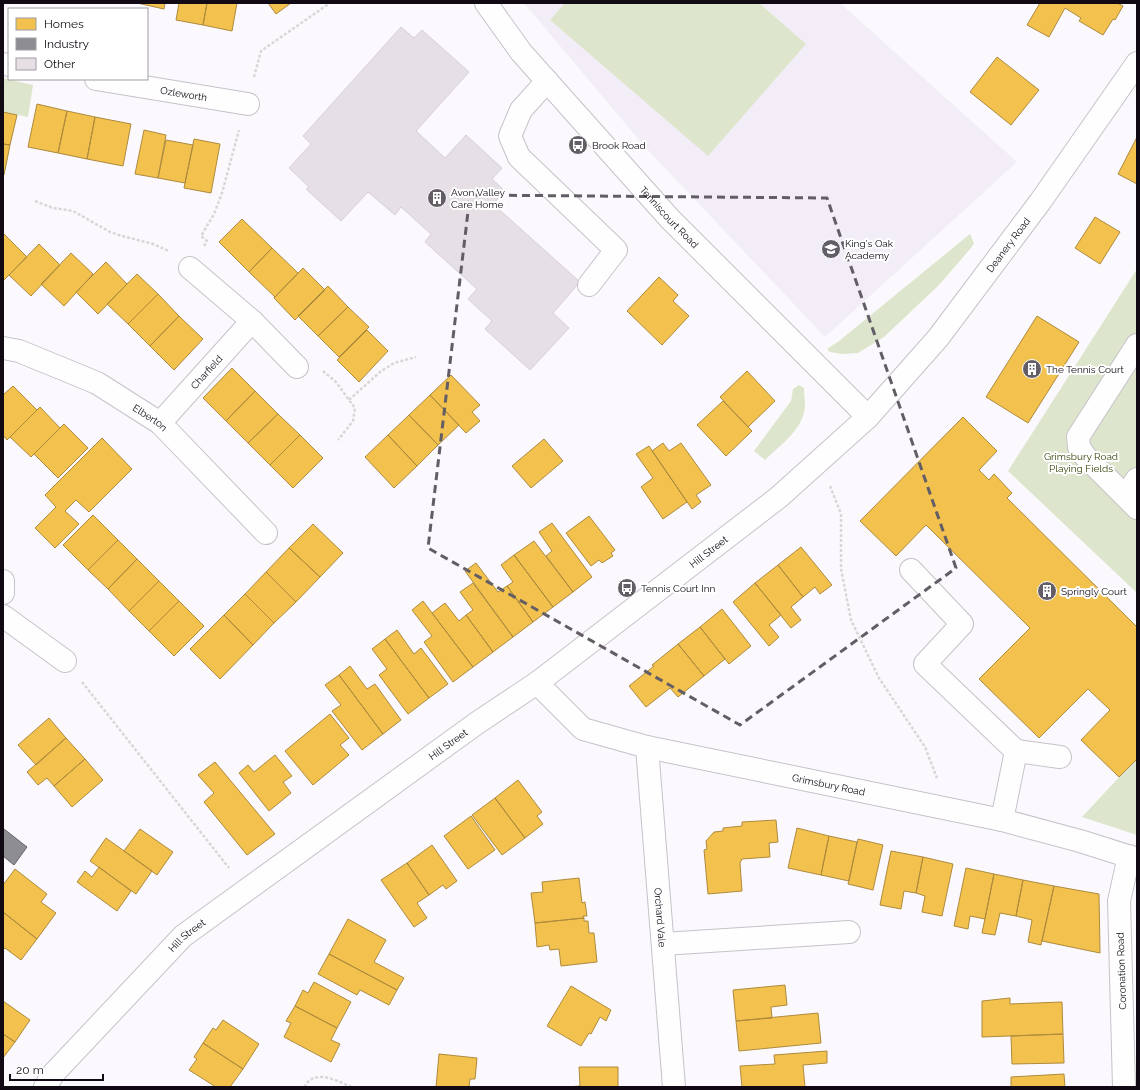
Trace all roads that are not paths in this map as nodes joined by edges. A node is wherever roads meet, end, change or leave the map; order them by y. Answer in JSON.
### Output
{"nodes":[{"id":1,"x":486,"y":3,"type":"edge"},
{"id":2,"x":1137,"y":63,"type":"edge"},
{"id":3,"x":102,"y":80,"type":"edge"},
{"id":4,"x":547,"y":81,"type":"junction"},
{"id":5,"x":248,"y":104,"type":"road end"},
{"id":6,"x":190,"y":268,"type":"road end"},
{"id":7,"x":589,"y":285,"type":"dead end"},
{"id":8,"x":252,"y":321,"type":"junction"},
{"id":9,"x":1137,"y":346,"type":"edge"},
{"id":10,"x":3,"y":348,"type":"edge"},
{"id":11,"x":297,"y":367,"type":"road end"},
{"id":12,"x":868,"y":417,"type":"junction"},
{"id":13,"x":160,"y":423,"type":"junction"},
{"id":14,"x":1133,"y":495,"type":"edge"},
{"id":15,"x":266,"y":533,"type":"dead end"},
{"id":16,"x":911,"y":570,"type":"dead end"},
{"id":17,"x":3,"y":581,"type":"edge"},
{"id":18,"x":3,"y":593,"type":"edge"},
{"id":19,"x":3,"y":616,"type":"edge"},
{"id":20,"x":65,"y":661,"type":"road end"},
{"id":21,"x":537,"y":683,"type":"junction"},
{"id":22,"x":647,"y":747,"type":"junction"},
{"id":23,"x":1016,"y":751,"type":"junction"},
{"id":24,"x":1060,"y":757,"type":"dead end"},
{"id":25,"x":1002,"y":820,"type":"junction"},
{"id":26,"x":1133,"y":857,"type":"edge"},
{"id":27,"x":849,"y":932,"type":"dead end"},
{"id":28,"x":663,"y":944,"type":"junction"},
{"id":29,"x":45,"y":1087,"type":"edge"},
{"id":30,"x":674,"y":1087,"type":"edge"},
{"id":31,"x":1124,"y":1087,"type":"edge"}],
"edges":[{"from":1,"to":4,"type":"street","name":"Tenniscourt Road"},
{"from":2,"to":12,"type":"street","name":"Deanery Road"},
{"from":3,"to":5,"type":"street","name":"Ozleworth"},
{"from":4,"to":7,"type":"street"},
{"from":4,"to":12,"type":"street","name":"Tenniscourt Road"},
{"from":6,"to":8,"type":"street"},
{"from":8,"to":11,"type":"street"},
{"from":8,"to":13,"type":"street","name":"Charfield"},
{"from":9,"to":14,"type":"street"},
{"from":10,"to":13,"type":"street","name":"Elberton"},
{"from":12,"to":21,"type":"street","name":"Hill Street"},
{"from":13,"to":15,"type":"street","name":"Elberton"},
{"from":16,"to":23,"type":"street"},
{"from":17,"to":18,"type":"street"},
{"from":19,"to":20,"type":"street"},
{"from":21,"to":22,"type":"street","name":"Grimsbury Road"},
{"from":21,"to":29,"type":"street","name":"Hill Street"},
{"from":22,"to":25,"type":"street","name":"Grimsbury Road"},
{"from":22,"to":28,"type":"street","name":"Orchard Vale"},
{"from":23,"to":24,"type":"street"},
{"from":23,"to":25,"type":"street"},
{"from":25,"to":26,"type":"street","name":"Grimsbury Road"},
{"from":26,"to":31,"type":"street","name":"Coronation Road"},
{"from":27,"to":28,"type":"street"},
{"from":28,"to":30,"type":"street","name":"Orchard Vale"}]}
